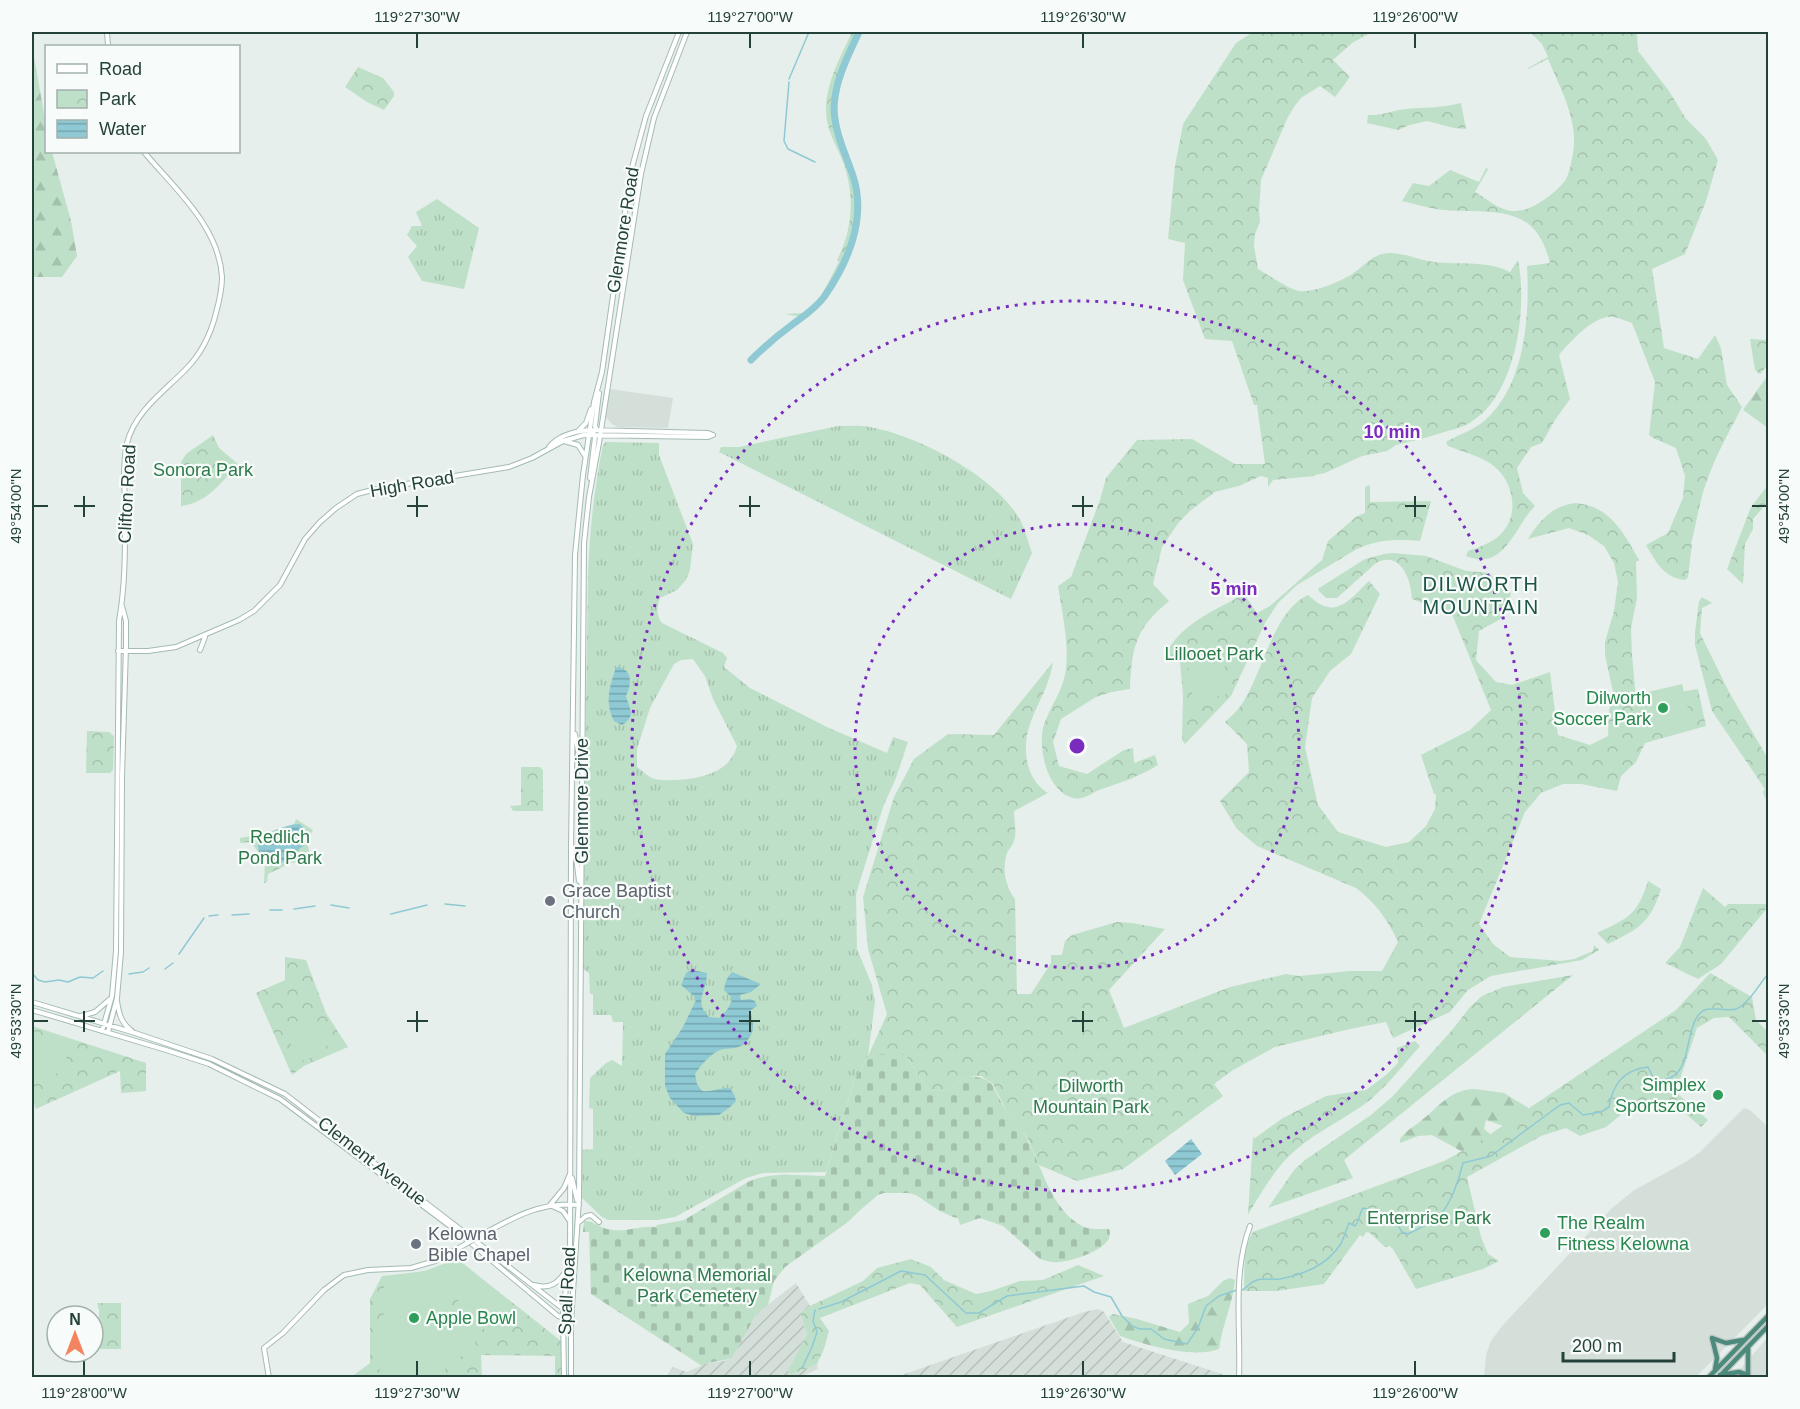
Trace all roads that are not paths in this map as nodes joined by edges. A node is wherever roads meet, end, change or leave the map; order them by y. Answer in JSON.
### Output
{"nodes":[{"id":1,"x":679,"y":32,"type":"edge"},
{"id":2,"x":687,"y":32,"type":"edge"},
{"id":3,"x":145,"y":153,"type":"edge"},
{"id":4,"x":621,"y":237,"type":"junction"},
{"id":5,"x":624,"y":280,"type":"junction"},
{"id":6,"x":602,"y":372,"type":"junction"},
{"id":7,"x":594,"y":402,"type":"junction"},
{"id":8,"x":603,"y":414,"type":"junction"},
{"id":9,"x":578,"y":431,"type":"junction"},
{"id":10,"x":595,"y":432,"type":"junction"},
{"id":11,"x":616,"y":432,"type":"junction"},
{"id":12,"x":563,"y":441,"type":"junction"},
{"id":13,"x":599,"y":443,"type":"junction"},
{"id":14,"x":549,"y":448,"type":"junction"},
{"id":15,"x":586,"y":458,"type":"junction"},
{"id":16,"x":589,"y":497,"type":"junction"},
{"id":17,"x":122,"y":604,"type":"junction"},
{"id":18,"x":207,"y":635,"type":"junction"},
{"id":19,"x":200,"y":650,"type":"dead end"},
{"id":20,"x":118,"y":651,"type":"junction"},
{"id":21,"x":126,"y":651,"type":"junction"},
{"id":22,"x":574,"y":730,"type":"junction"},
{"id":23,"x":583,"y":781,"type":"junction"},
{"id":24,"x":572,"y":850,"type":"junction"},
{"id":25,"x":581,"y":896,"type":"junction"},
{"id":26,"x":115,"y":997,"type":"junction"},
{"id":27,"x":32,"y":1002,"type":"edge"},
{"id":28,"x":32,"y":1010,"type":"edge"},
{"id":29,"x":78,"y":1016,"type":"junction"},
{"id":30,"x":107,"y":1025,"type":"junction"},
{"id":31,"x":105,"y":1032,"type":"junction"},
{"id":32,"x":135,"y":1033,"type":"junction"},
{"id":33,"x":571,"y":1172,"type":"junction"},
{"id":34,"x":570,"y":1204,"type":"junction"},
{"id":35,"x":549,"y":1205,"type":"junction"},
{"id":36,"x":579,"y":1205,"type":"junction"},
{"id":37,"x":578,"y":1222,"type":"junction"},
{"id":38,"x":599,"y":1222,"type":"dead end"},
{"id":39,"x":570,"y":1225,"type":"junction"},
{"id":40,"x":1250,"y":1226,"type":"dead end"},
{"id":41,"x":570,"y":1262,"type":"junction"},
{"id":42,"x":530,"y":1284,"type":"junction"},
{"id":43,"x":563,"y":1309,"type":"junction"},
{"id":44,"x":571,"y":1316,"type":"junction"},
{"id":45,"x":1768,"y":1316,"type":"edge"},
{"id":46,"x":563,"y":1318,"type":"junction"},
{"id":47,"x":1768,"y":1326,"type":"edge"},
{"id":48,"x":1746,"y":1339,"type":"junction"},
{"id":49,"x":1748,"y":1347,"type":"junction"},
{"id":50,"x":1715,"y":1370,"type":"junction"},
{"id":51,"x":1719,"y":1376,"type":"edge"},
{"id":52,"x":269,"y":1377,"type":"edge"},
{"id":53,"x":564,"y":1377,"type":"edge"},
{"id":54,"x":571,"y":1377,"type":"edge"},
{"id":55,"x":1239,"y":1377,"type":"edge"},
{"id":56,"x":1708,"y":1377,"type":"edge"}],
"edges":[{"from":1,"to":4,"type":"main road","name":"Glenmore Road"},
{"from":2,"to":5,"type":"main road","name":"Glenmore Road"},
{"from":3,"to":17,"type":"main road","name":"Clifton Road"},
{"from":4,"to":5,"type":"main road"},
{"from":4,"to":6,"type":"main road","name":"Glenmore Road"},
{"from":5,"to":8,"type":"main road","name":"Glenmore Road"},
{"from":6,"to":7,"type":"main road","name":"Glenmore Road"},
{"from":6,"to":10,"type":"main road"},
{"from":7,"to":9,"type":"main road"},
{"from":7,"to":10,"type":"main road","name":"Glenmore Road"},
{"from":8,"to":10,"type":"main road","name":"Glenmore Road"},
{"from":8,"to":11,"type":"main road"},
{"from":9,"to":10,"type":"main road","name":"High Road"},
{"from":9,"to":14,"type":"main road","name":"High Road"},
{"from":10,"to":11,"type":"main road"},
{"from":10,"to":12,"type":"main road","name":"High Road"},
{"from":10,"to":13,"type":"main road","name":"Glenmore Drive"},
{"from":10,"to":15,"type":"main road","name":"Glenmore Drive"},
{"from":10,"to":16,"type":"main road"},
{"from":11,"to":11,"type":"main road"},
{"from":11,"to":13,"type":"main road"},
{"from":12,"to":14,"type":"main road","name":"High Road"},
{"from":12,"to":15,"type":"main road"},
{"from":13,"to":16,"type":"main road","name":"Glenmore Drive"},
{"from":14,"to":18,"type":"main road","name":"High Road"},
{"from":15,"to":22,"type":"main road","name":"Glenmore Drive"},
{"from":16,"to":23,"type":"main road","name":"Glenmore Drive"},
{"from":17,"to":20,"type":"main road","name":"Clifton Road"},
{"from":17,"to":21,"type":"main road","name":"Clifton Road"},
{"from":18,"to":19,"type":"main road"},
{"from":18,"to":21,"type":"main road","name":"High Road"},
{"from":20,"to":21,"type":"main road","name":"High Road"},
{"from":20,"to":26,"type":"main road","name":"Clifton Road"},
{"from":21,"to":26,"type":"main road","name":"Clifton Road"},
{"from":22,"to":23,"type":"main road"},
{"from":22,"to":24,"type":"main road","name":"Glenmore Drive"},
{"from":23,"to":25,"type":"main road","name":"Glenmore Drive"},
{"from":24,"to":25,"type":"main road"},
{"from":24,"to":33,"type":"main road","name":"Glenmore Drive"},
{"from":25,"to":36,"type":"main road","name":"Glenmore Drive"},
{"from":26,"to":29,"type":"main road"},
{"from":26,"to":30,"type":"main road","name":"Clifton Road"},
{"from":26,"to":32,"type":"main road"},
{"from":27,"to":29,"type":"main road","name":"Clement Avenue"},
{"from":28,"to":31,"type":"main road","name":"Clement Avenue"},
{"from":29,"to":30,"type":"main road","name":"Clement Avenue"},
{"from":30,"to":31,"type":"main road","name":"Clifton Road"},
{"from":30,"to":32,"type":"main road","name":"Clement Avenue"},
{"from":31,"to":46,"type":"main road","name":"Clement Avenue"},
{"from":32,"to":42,"type":"main road","name":"Clement Avenue"},
{"from":33,"to":34,"type":"main road","name":"Glenmore Drive"},
{"from":33,"to":35,"type":"main road"},
{"from":33,"to":36,"type":"main road"},
{"from":34,"to":35,"type":"main road"},
{"from":34,"to":36,"type":"main road"},
{"from":34,"to":39,"type":"main road","name":"Spall Road"},
{"from":35,"to":39,"type":"main road"},
{"from":35,"to":52,"type":"main road","bridge":true},
{"from":36,"to":37,"type":"main road","name":"Spall Road"},
{"from":37,"to":38,"type":"main road"},
{"from":37,"to":44,"type":"main road","name":"Spall Road"},
{"from":39,"to":41,"type":"main road","name":"Spall Road"},
{"from":40,"to":55,"type":"main road"},
{"from":41,"to":42,"type":"main road"},
{"from":41,"to":43,"type":"main road","name":"Spall Road"},
{"from":42,"to":43,"type":"main road","name":"Clement Avenue"},
{"from":43,"to":44,"type":"main road","name":"Clement Avenue"},
{"from":43,"to":46,"type":"main road","name":"Spall Road"},
{"from":44,"to":46,"type":"main road"},
{"from":44,"to":54,"type":"main road","name":"Spall Road"},
{"from":45,"to":48,"type":"highway"},
{"from":46,"to":53,"type":"main road","name":"Spall Road"},
{"from":47,"to":49,"type":"highway"},
{"from":48,"to":50,"type":"highway"},
{"from":48,"to":50,"type":"highway"},
{"from":49,"to":51,"type":"highway"},
{"from":49,"to":51,"type":"highway"},
{"from":50,"to":56,"type":"highway"}]}
